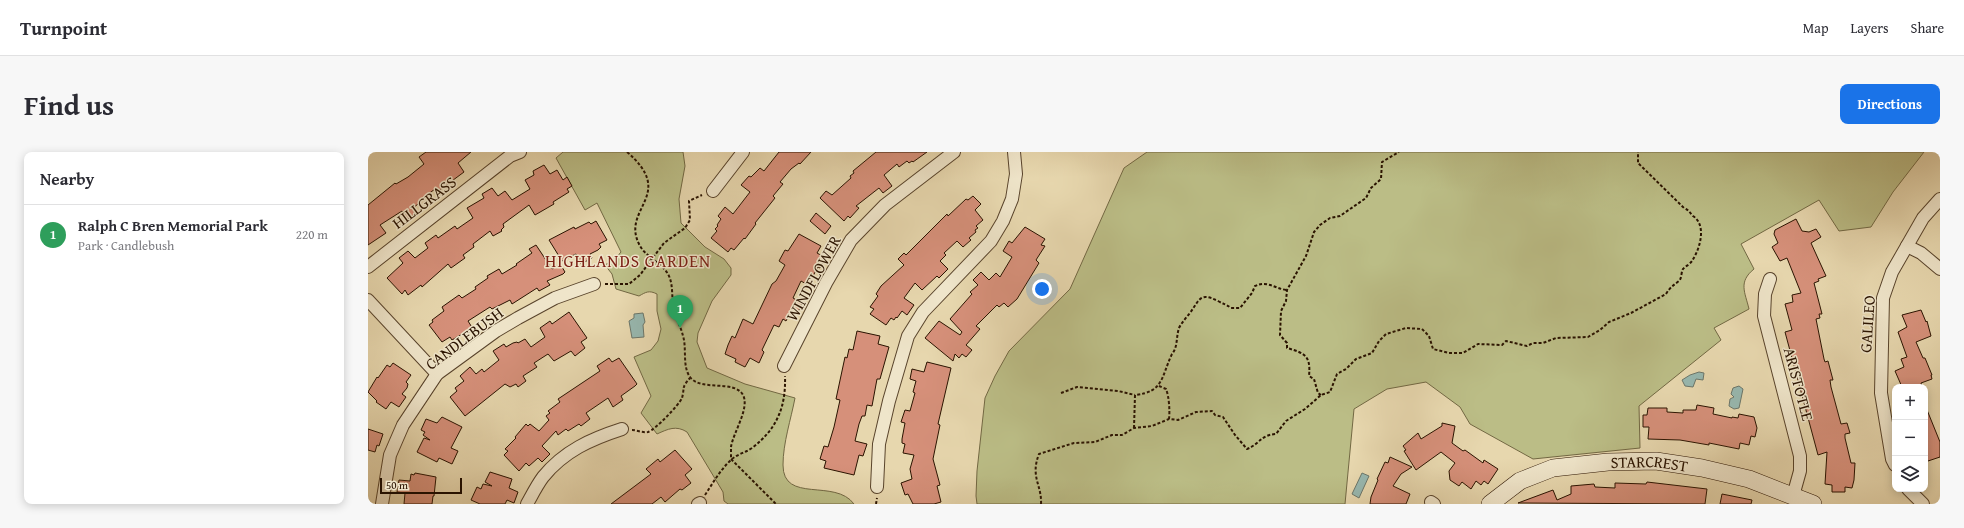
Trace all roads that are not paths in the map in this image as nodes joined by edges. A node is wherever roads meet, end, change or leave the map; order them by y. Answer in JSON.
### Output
{"nodes":[{"id":1,"x":520,"y":152,"type":"edge"},
{"id":2,"x":743,"y":152,"type":"edge"},
{"id":3,"x":954,"y":152,"type":"edge"},
{"id":4,"x":1014,"y":152,"type":"edge"},
{"id":5,"x":713,"y":191,"type":"road end"},
{"id":6,"x":1940,"y":199,"type":"edge"},
{"id":7,"x":1907,"y":246,"type":"junction"},
{"id":8,"x":368,"y":267,"type":"edge"},
{"id":9,"x":1940,"y":269,"type":"edge"},
{"id":10,"x":1770,"y":279,"type":"dead end"},
{"id":11,"x":594,"y":284,"type":"road end"},
{"id":12,"x":368,"y":300,"type":"edge"},
{"id":13,"x":784,"y":366,"type":"road end"},
{"id":14,"x":437,"y":374,"type":"junction"},
{"id":15,"x":622,"y":429,"type":"road end"},
{"id":16,"x":1892,"y":459,"type":"edge"},
{"id":17,"x":877,"y":487,"type":"dead end"},
{"id":18,"x":1911,"y":492,"type":"edge"},
{"id":19,"x":1793,"y":496,"type":"junction"},
{"id":20,"x":382,"y":504,"type":"edge"},
{"id":21,"x":527,"y":504,"type":"edge"},
{"id":22,"x":1490,"y":504,"type":"edge"},
{"id":23,"x":1813,"y":504,"type":"edge"},
{"id":24,"x":1923,"y":504,"type":"edge"}],
"edges":[{"from":1,"to":8,"type":"street","name":"HILLGRASS"},
{"from":2,"to":5,"type":"street"},
{"from":3,"to":13,"type":"street","name":"WINDFLOWER"},
{"from":4,"to":17,"type":"street"},
{"from":6,"to":7,"type":"street","name":"GALILEO"},
{"from":7,"to":9,"type":"street"},
{"from":7,"to":16,"type":"street","name":"GALILEO"},
{"from":10,"to":19,"type":"street","name":"ARISTOTLE"},
{"from":11,"to":14,"type":"street","name":"CANDLEBUSH"},
{"from":12,"to":14,"type":"street"},
{"from":14,"to":20,"type":"street","name":"CANDLEBUSH"},
{"from":15,"to":21,"type":"street"},
{"from":18,"to":24,"type":"street"},
{"from":19,"to":22,"type":"street","name":"STARCREST"},
{"from":19,"to":23,"type":"street","name":"STARCREST"}]}
